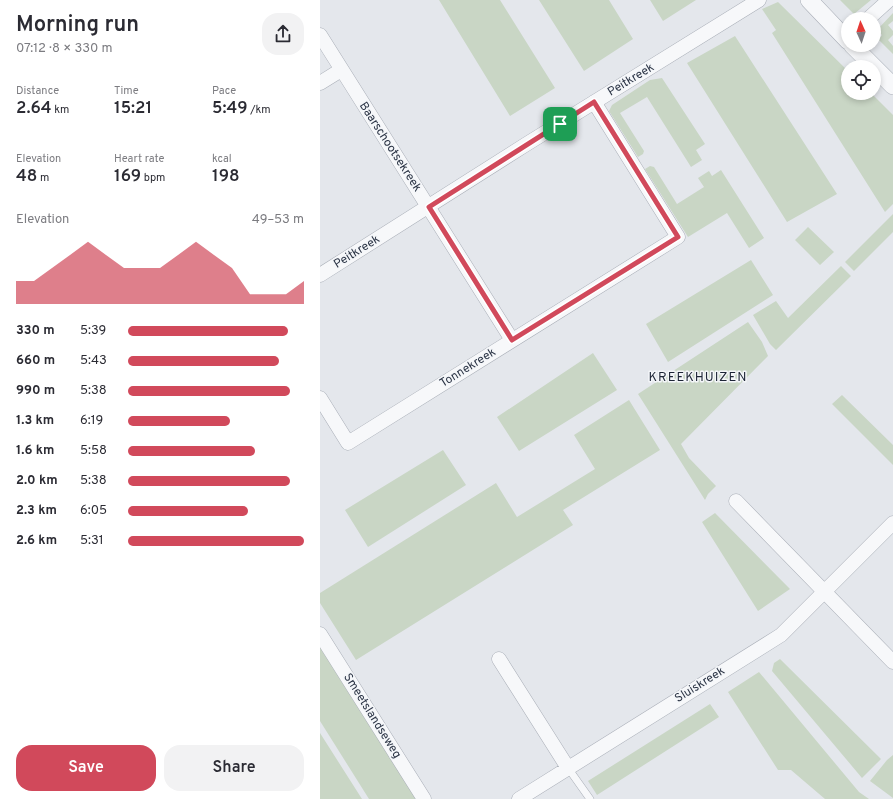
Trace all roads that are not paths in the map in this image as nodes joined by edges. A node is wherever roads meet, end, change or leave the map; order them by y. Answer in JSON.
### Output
{"nodes":[{"id":1,"x":759,"y":0,"type":"edge"},
{"id":2,"x":809,"y":0,"type":"edge"},
{"id":3,"x":889,"y":0,"type":"edge"},
{"id":4,"x":876,"y":12,"type":"edge"},
{"id":5,"x":841,"y":33,"type":"edge"},
{"id":6,"x":320,"y":35,"type":"edge"},
{"id":7,"x":860,"y":52,"type":"edge"},
{"id":8,"x":341,"y":70,"type":"junction"},
{"id":9,"x":320,"y":83,"type":"edge"},
{"id":10,"x":893,"y":86,"type":"edge"},
{"id":11,"x":594,"y":102,"type":"junction"},
{"id":12,"x":429,"y":207,"type":"junction"},
{"id":13,"x":320,"y":276,"type":"edge"},
{"id":14,"x":512,"y":340,"type":"junction"},
{"id":15,"x":320,"y":398,"type":"edge"},
{"id":16,"x":736,"y":501,"type":"dead end"},
{"id":17,"x":893,"y":522,"type":"edge"},
{"id":18,"x":824,"y":593,"type":"junction"},
{"id":19,"x":320,"y":634,"type":"edge"},
{"id":20,"x":499,"y":659,"type":"dead end"},
{"id":21,"x":893,"y":662,"type":"edge"},
{"id":22,"x":568,"y":768,"type":"junction"},
{"id":23,"x":424,"y":799,"type":"edge"},
{"id":24,"x":519,"y":799,"type":"edge"},
{"id":25,"x":590,"y":799,"type":"edge"}],
"edges":[{"from":1,"to":11,"type":"street","name":"Peitkreek"},
{"from":2,"to":5,"type":"street"},
{"from":3,"to":4,"type":"street"},
{"from":6,"to":8,"type":"street","name":"Baarschootsekreek"},
{"from":7,"to":10,"type":"street"},
{"from":8,"to":9,"type":"street"},
{"from":8,"to":12,"type":"street","name":"Baarschootsekreek"},
{"from":11,"to":12,"type":"street","name":"Peitkreek"},
{"from":11,"to":14,"type":"street","name":"Tonnekreek"},
{"from":12,"to":13,"type":"street","name":"Peitkreek"},
{"from":12,"to":14,"type":"street","name":"Baarschootsekreek"},
{"from":14,"to":15,"type":"street","name":"Tonnekreek"},
{"from":16,"to":18,"type":"street"},
{"from":17,"to":18,"type":"street","name":"Sluiskreek"},
{"from":18,"to":21,"type":"street"},
{"from":18,"to":22,"type":"street","name":"Sluiskreek"},
{"from":19,"to":23,"type":"street","name":"Smeetslandseweg"},
{"from":20,"to":22,"type":"street"},
{"from":22,"to":24,"type":"street","name":"Sluiskreek"},
{"from":22,"to":25,"type":"lane"}]}
